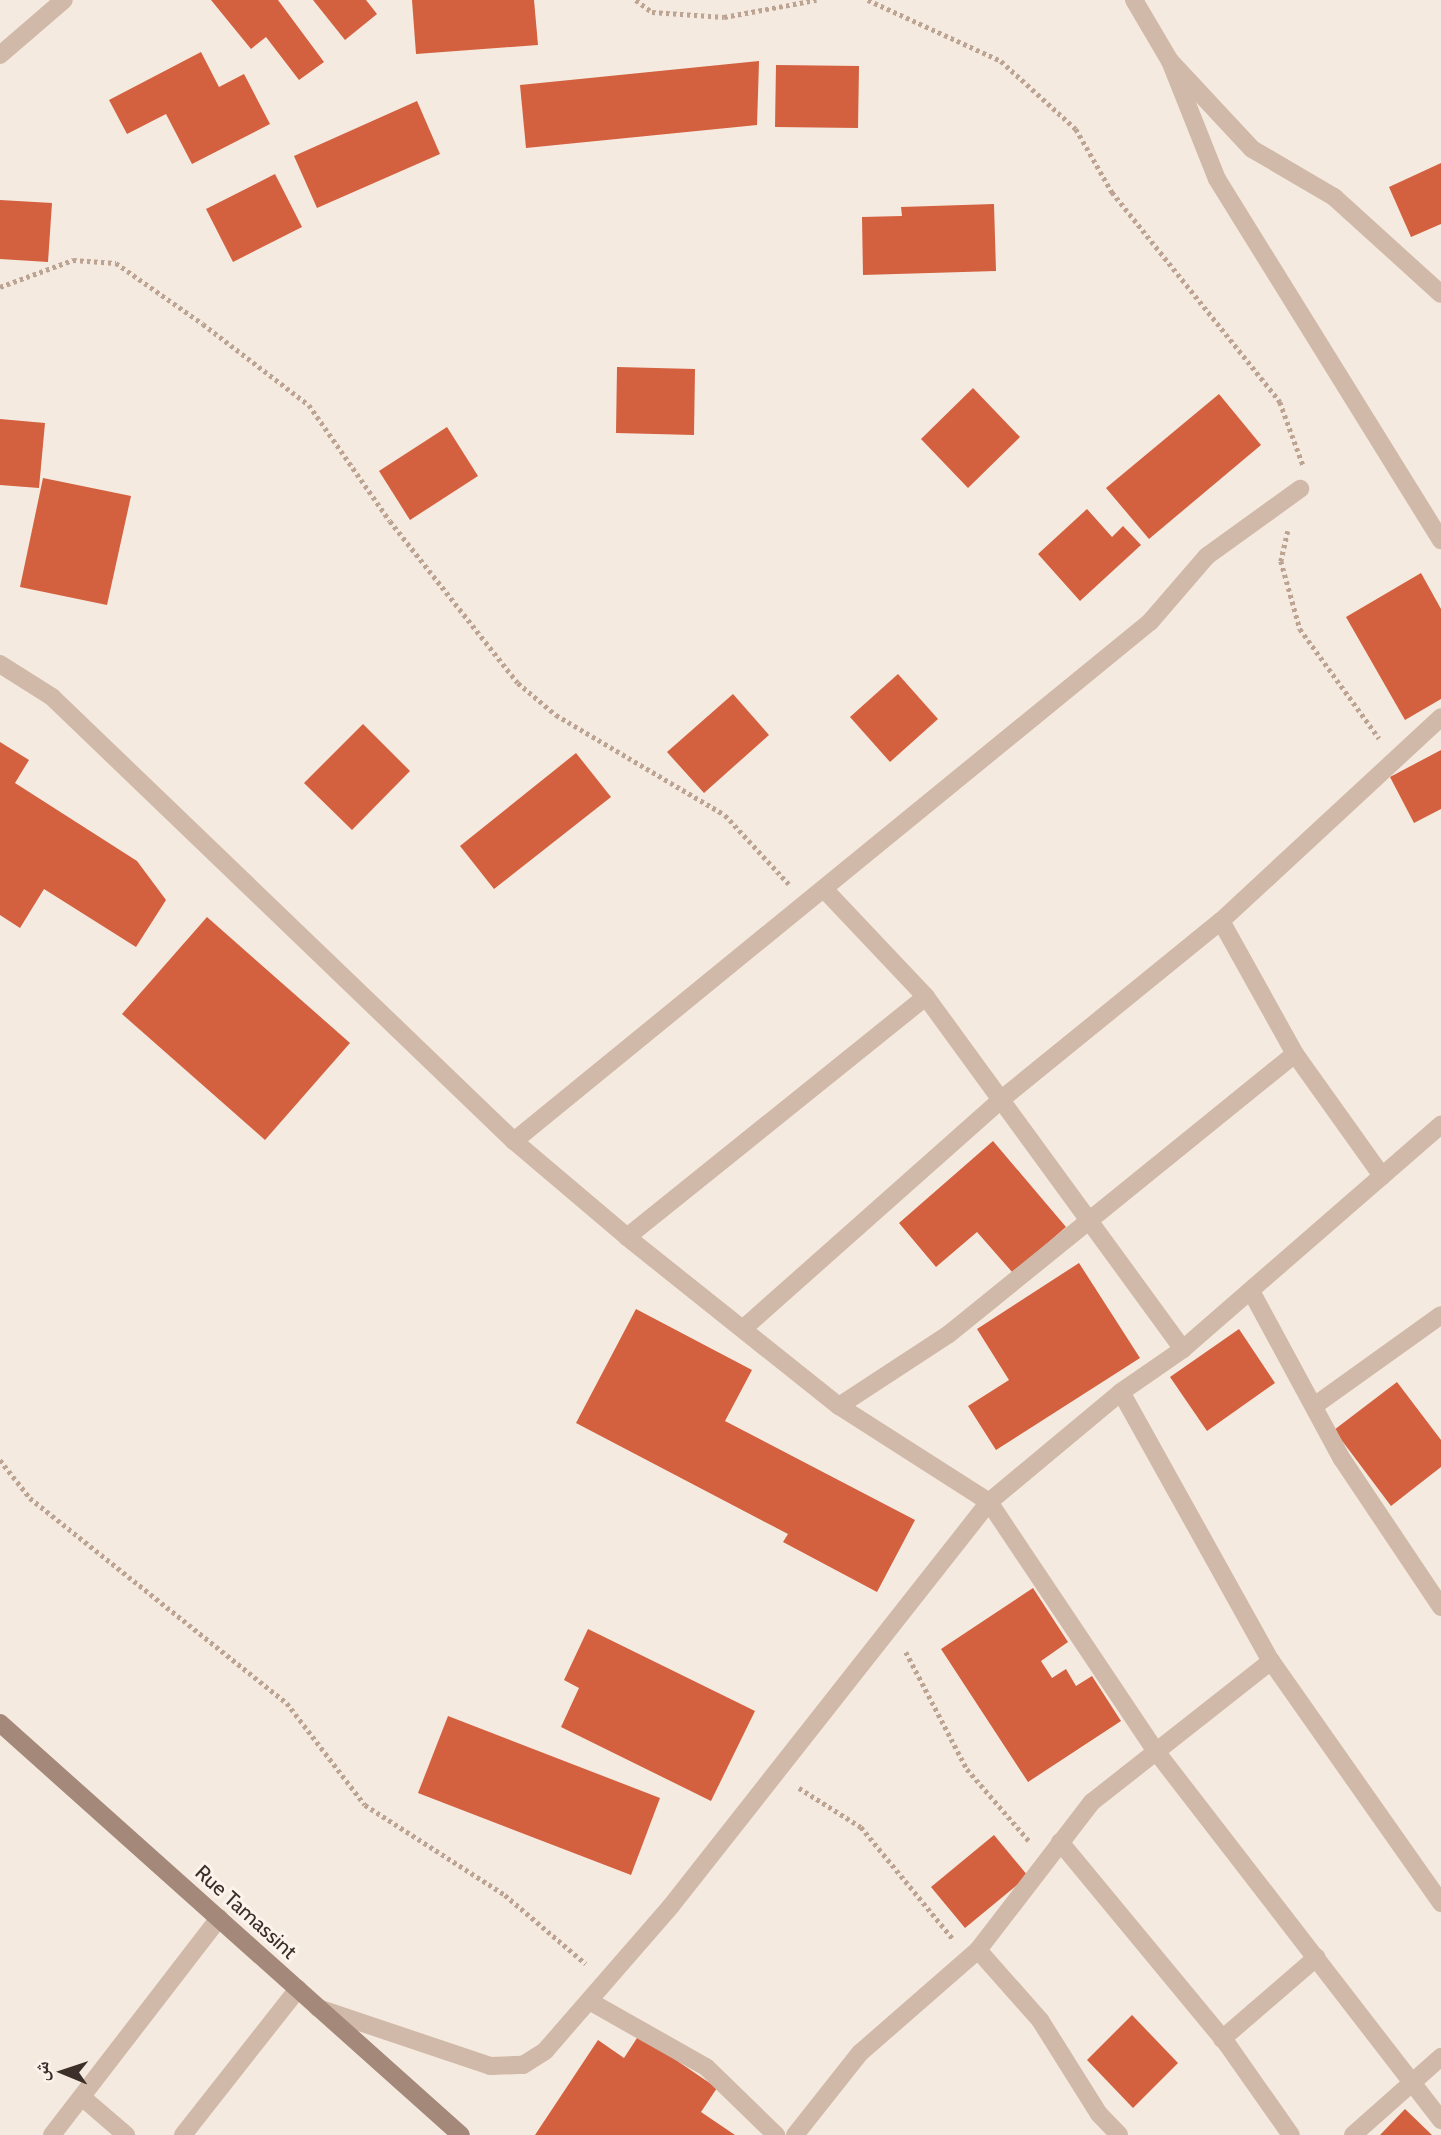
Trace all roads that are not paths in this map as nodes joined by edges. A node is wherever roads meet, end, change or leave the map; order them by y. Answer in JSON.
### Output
{"nodes":[{"id":1,"x":64,"y":0,"type":"edge"},
{"id":2,"x":1133,"y":0,"type":"edge"},
{"id":3,"x":0,"y":55,"type":"edge"},
{"id":4,"x":1170,"y":61,"type":"junction"},
{"id":5,"x":1441,"y":294,"type":"edge"},
{"id":6,"x":1300,"y":489,"type":"road end"},
{"id":7,"x":1441,"y":540,"type":"edge"},
{"id":8,"x":0,"y":664,"type":"edge"},
{"id":9,"x":1441,"y":717,"type":"edge"},
{"id":10,"x":824,"y":889,"type":"junction"},
{"id":11,"x":1221,"y":921,"type":"junction"},
{"id":12,"x":926,"y":997,"type":"junction"},
{"id":13,"x":1295,"y":1054,"type":"junction"},
{"id":14,"x":1003,"y":1098,"type":"junction"},
{"id":15,"x":1441,"y":1125,"type":"edge"},
{"id":16,"x":514,"y":1141,"type":"junction"},
{"id":17,"x":1382,"y":1176,"type":"junction"},
{"id":18,"x":1088,"y":1217,"type":"junction"},
{"id":19,"x":627,"y":1237,"type":"junction"},
{"id":20,"x":1251,"y":1291,"type":"junction"},
{"id":21,"x":1441,"y":1315,"type":"edge"},
{"id":22,"x":745,"y":1327,"type":"junction"},
{"id":23,"x":1184,"y":1349,"type":"junction"},
{"id":24,"x":1121,"y":1392,"type":"junction"},
{"id":25,"x":839,"y":1406,"type":"junction"},
{"id":26,"x":1314,"y":1406,"type":"junction"},
{"id":27,"x":989,"y":1502,"type":"junction"},
{"id":28,"x":1441,"y":1607,"type":"edge"},
{"id":29,"x":1271,"y":1661,"type":"junction"},
{"id":30,"x":0,"y":1723,"type":"edge"},
{"id":31,"x":1155,"y":1750,"type":"junction"},
{"id":32,"x":1060,"y":1842,"type":"junction"},
{"id":33,"x":1441,"y":1903,"type":"edge"},
{"id":34,"x":219,"y":1918,"type":"junction"},
{"id":35,"x":973,"y":1954,"type":"junction"},
{"id":36,"x":1317,"y":1957,"type":"junction"},
{"id":37,"x":298,"y":1989,"type":"junction"},
{"id":38,"x":591,"y":2003,"type":"junction"},
{"id":39,"x":318,"y":2008,"type":"junction"},
{"id":40,"x":1222,"y":2039,"type":"junction"},
{"id":41,"x":1441,"y":2057,"type":"edge"},
{"id":42,"x":1414,"y":2082,"type":"junction"},
{"id":43,"x":83,"y":2098,"type":"junction"},
{"id":44,"x":1441,"y":2120,"type":"edge"},
{"id":45,"x":52,"y":2135,"type":"edge"},
{"id":46,"x":126,"y":2135,"type":"edge"},
{"id":47,"x":183,"y":2135,"type":"edge"},
{"id":48,"x":461,"y":2135,"type":"edge"},
{"id":49,"x":776,"y":2135,"type":"edge"},
{"id":50,"x":795,"y":2135,"type":"edge"},
{"id":51,"x":1119,"y":2135,"type":"edge"},
{"id":52,"x":1291,"y":2135,"type":"edge"},
{"id":53,"x":1353,"y":2135,"type":"edge"}],
"edges":[{"from":1,"to":3,"type":"street"},
{"from":2,"to":4,"type":"street"},
{"from":4,"to":5,"type":"street"},
{"from":4,"to":7,"type":"street"},
{"from":6,"to":10,"type":"street"},
{"from":8,"to":16,"type":"street"},
{"from":9,"to":11,"type":"street"},
{"from":10,"to":12,"type":"street"},
{"from":10,"to":16,"type":"street"},
{"from":11,"to":13,"type":"street"},
{"from":11,"to":14,"type":"street"},
{"from":12,"to":14,"type":"street"},
{"from":12,"to":19,"type":"street"},
{"from":13,"to":17,"type":"street"},
{"from":13,"to":18,"type":"street"},
{"from":14,"to":18,"type":"street"},
{"from":14,"to":22,"type":"street"},
{"from":15,"to":17,"type":"street"},
{"from":16,"to":19,"type":"street"},
{"from":17,"to":20,"type":"street"},
{"from":18,"to":23,"type":"street"},
{"from":18,"to":25,"type":"street"},
{"from":19,"to":22,"type":"street"},
{"from":20,"to":23,"type":"street"},
{"from":20,"to":26,"type":"street"},
{"from":21,"to":26,"type":"street"},
{"from":22,"to":25,"type":"street"},
{"from":23,"to":24,"type":"street"},
{"from":24,"to":27,"type":"street"},
{"from":24,"to":29,"type":"street"},
{"from":25,"to":27,"type":"street"},
{"from":26,"to":28,"type":"street"},
{"from":27,"to":31,"type":"street"},
{"from":27,"to":38,"type":"street"},
{"from":29,"to":31,"type":"street"},
{"from":29,"to":33,"type":"street"},
{"from":30,"to":34,"type":"main road","name":"Rue Tamassint"},
{"from":31,"to":32,"type":"street"},
{"from":31,"to":36,"type":"street"},
{"from":32,"to":35,"type":"street"},
{"from":32,"to":40,"type":"street"},
{"from":34,"to":37,"type":"main road","name":"Rue Tamassint"},
{"from":34,"to":43,"type":"street"},
{"from":35,"to":50,"type":"street"},
{"from":35,"to":51,"type":"street"},
{"from":36,"to":40,"type":"street"},
{"from":36,"to":42,"type":"street"},
{"from":37,"to":39,"type":"main road","name":"Rue Tamassint"},
{"from":37,"to":47,"type":"street"},
{"from":38,"to":39,"type":"street"},
{"from":38,"to":49,"type":"street"},
{"from":39,"to":48,"type":"main road","name":"Rue Tamassint"},
{"from":40,"to":52,"type":"street"},
{"from":41,"to":42,"type":"street"},
{"from":42,"to":44,"type":"street"},
{"from":42,"to":53,"type":"street"},
{"from":43,"to":45,"type":"street"},
{"from":43,"to":46,"type":"street"}]}
